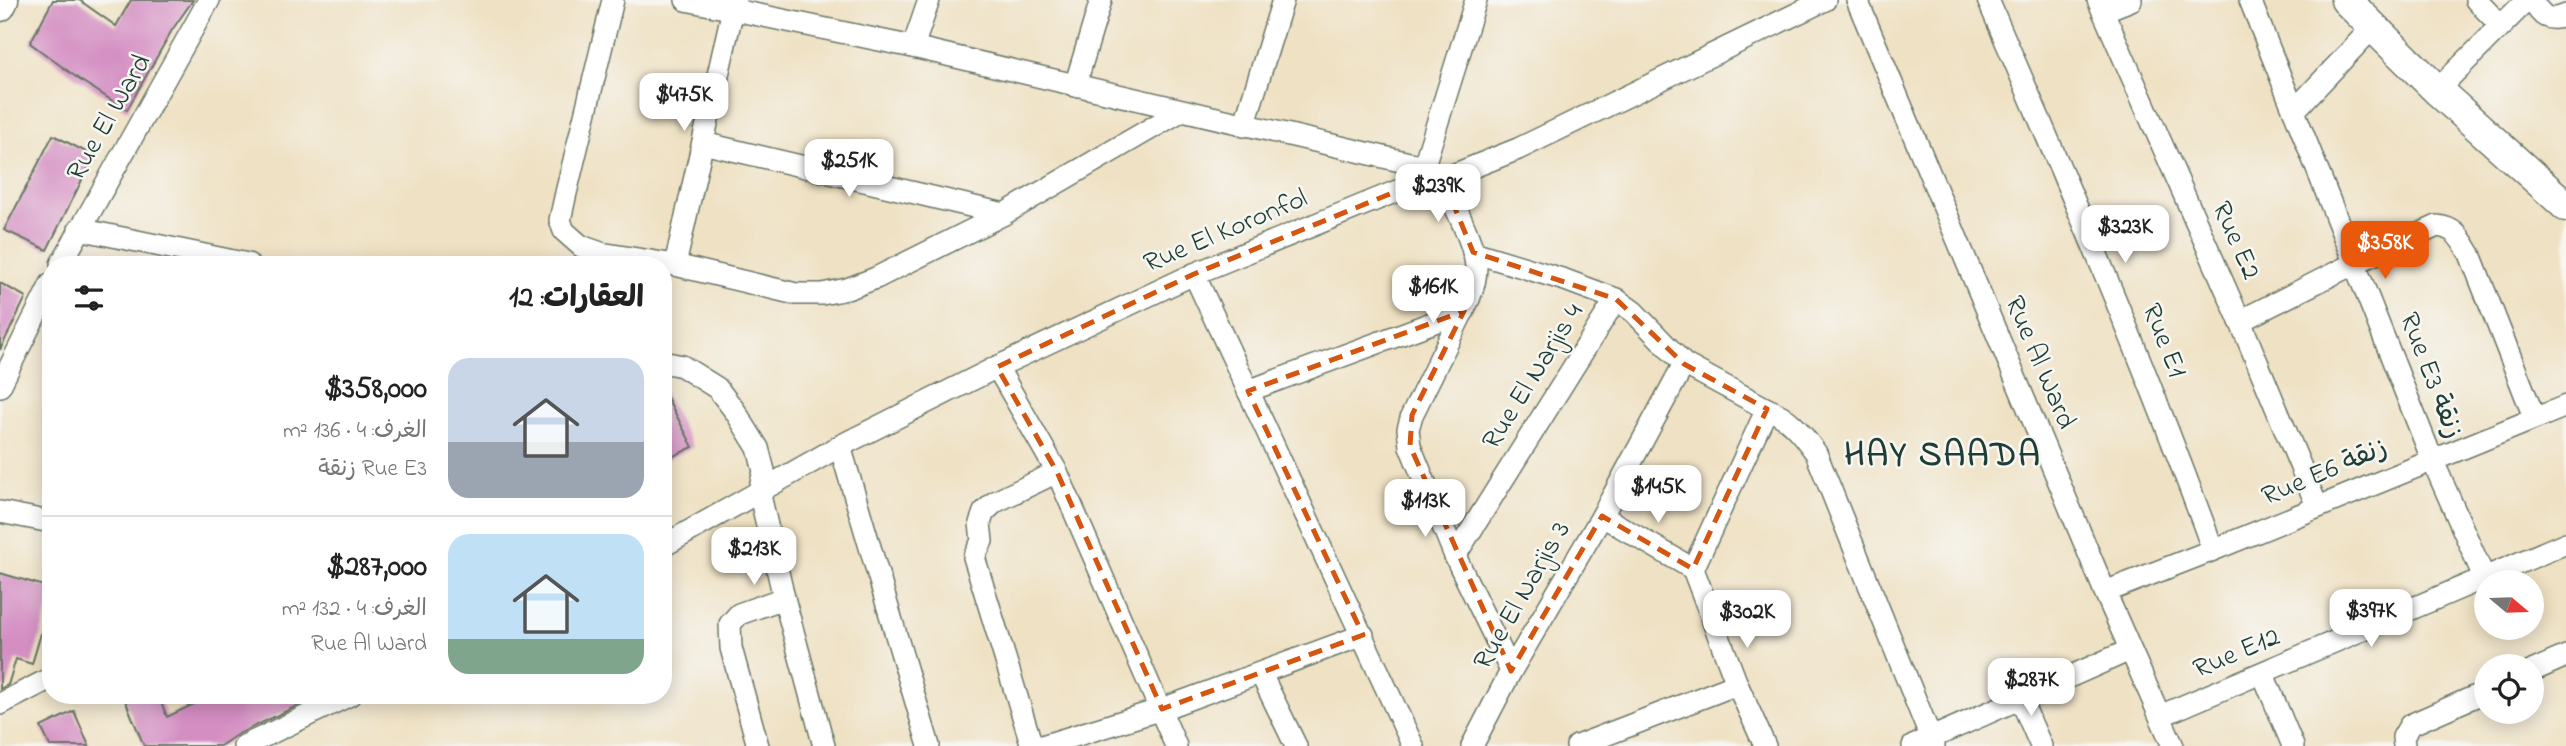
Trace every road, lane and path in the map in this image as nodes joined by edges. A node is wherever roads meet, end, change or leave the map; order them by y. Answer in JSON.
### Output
{"nodes":[{"id":1,"x":4,"y":0,"type":"edge"},
{"id":2,"x":209,"y":0,"type":"edge"},
{"id":3,"x":613,"y":0,"type":"edge"},
{"id":4,"x":686,"y":0,"type":"edge"},
{"id":5,"x":929,"y":0,"type":"edge"},
{"id":6,"x":1283,"y":0,"type":"edge"},
{"id":7,"x":1476,"y":0,"type":"edge"},
{"id":8,"x":1825,"y":0,"type":"edge"},
{"id":9,"x":1857,"y":0,"type":"edge"},
{"id":10,"x":1988,"y":0,"type":"edge"},
{"id":11,"x":2131,"y":0,"type":"edge"},
{"id":12,"x":2250,"y":0,"type":"edge"},
{"id":13,"x":2346,"y":0,"type":"edge"},
{"id":14,"x":2476,"y":0,"type":"edge"},
{"id":15,"x":2530,"y":0,"type":"edge"},
{"id":16,"x":1093,"y":2,"type":"edge"},
{"id":17,"x":733,"y":4,"type":"edge"},
{"id":18,"x":2100,"y":5,"type":"edge"},
{"id":19,"x":0,"y":6,"type":"edge"},
{"id":20,"x":2566,"y":15,"type":"edge"},
{"id":21,"x":2501,"y":26,"type":"junction"},
{"id":22,"x":2373,"y":27,"type":"junction"},
{"id":23,"x":913,"y":47,"type":"junction"},
{"id":24,"x":1075,"y":86,"type":"junction"},
{"id":25,"x":2437,"y":90,"type":"junction"},
{"id":26,"x":1181,"y":111,"type":"junction"},
{"id":27,"x":2294,"y":111,"type":"junction"},
{"id":28,"x":1244,"y":126,"type":"junction"},
{"id":29,"x":704,"y":143,"type":"junction"},
{"id":30,"x":1421,"y":174,"type":"junction"},
{"id":31,"x":1443,"y":179,"type":"junction"},
{"id":32,"x":2566,"y":206,"type":"edge"},
{"id":33,"x":1004,"y":214,"type":"junction"},
{"id":34,"x":79,"y":229,"type":"junction"},
{"id":35,"x":1473,"y":252,"type":"junction"},
{"id":36,"x":65,"y":256,"type":"edge"},
{"id":37,"x":191,"y":256,"type":"edge"},
{"id":38,"x":620,"y":256,"type":"edge"},
{"id":39,"x":2356,"y":263,"type":"junction"},
{"id":40,"x":672,"y":265,"type":"edge"},
{"id":41,"x":675,"y":265,"type":"junction"},
{"id":42,"x":1194,"y":275,"type":"junction"},
{"id":43,"x":1616,"y":299,"type":"junction"},
{"id":44,"x":42,"y":302,"type":"edge"},
{"id":45,"x":1464,"y":311,"type":"junction"},
{"id":46,"x":2240,"y":321,"type":"junction"},
{"id":47,"x":1684,"y":364,"type":"junction"},
{"id":48,"x":997,"y":367,"type":"junction"},
{"id":49,"x":672,"y":369,"type":"edge"},
{"id":50,"x":0,"y":386,"type":"edge"},
{"id":51,"x":1248,"y":391,"type":"junction"},
{"id":52,"x":2566,"y":406,"type":"edge"},
{"id":53,"x":1767,"y":409,"type":"junction"},
{"id":54,"x":2534,"y":417,"type":"junction"},
{"id":55,"x":840,"y":446,"type":"junction"},
{"id":56,"x":2432,"y":459,"type":"junction"},
{"id":57,"x":1057,"y":472,"type":"junction"},
{"id":58,"x":759,"y":491,"type":"junction"},
{"id":59,"x":2317,"y":506,"type":"junction"},
{"id":60,"x":0,"y":512,"type":"edge"},
{"id":61,"x":1602,"y":516,"type":"junction"},
{"id":62,"x":42,"y":520,"type":"edge"},
{"id":63,"x":672,"y":541,"type":"edge"},
{"id":64,"x":2566,"y":543,"type":"edge"},
{"id":65,"x":2213,"y":550,"type":"junction"},
{"id":66,"x":1455,"y":556,"type":"junction"},
{"id":67,"x":1693,"y":569,"type":"junction"},
{"id":68,"x":2481,"y":570,"type":"edge"},
{"id":69,"x":2501,"y":570,"type":"edge"},
{"id":70,"x":2474,"y":581,"type":"edge"},
{"id":71,"x":2105,"y":592,"type":"junction"},
{"id":72,"x":784,"y":598,"type":"junction"},
{"id":73,"x":1363,"y":635,"type":"junction"},
{"id":74,"x":2130,"y":650,"type":"junction"},
{"id":75,"x":2566,"y":656,"type":"edge"},
{"id":76,"x":2544,"y":666,"type":"edge"},
{"id":77,"x":1511,"y":671,"type":"junction"},
{"id":78,"x":1261,"y":674,"type":"junction"},
{"id":79,"x":2263,"y":674,"type":"junction"},
{"id":80,"x":42,"y":683,"type":"edge"},
{"id":81,"x":1737,"y":684,"type":"junction"},
{"id":82,"x":2474,"y":697,"type":"edge"},
{"id":83,"x":2021,"y":699,"type":"junction"},
{"id":84,"x":0,"y":704,"type":"edge"},
{"id":85,"x":331,"y":704,"type":"edge"},
{"id":86,"x":1162,"y":709,"type":"junction"},
{"id":87,"x":2161,"y":716,"type":"junction"},
{"id":88,"x":1064,"y":743,"type":"edge"},
{"id":89,"x":1926,"y":743,"type":"edge"},
{"id":90,"x":244,"y":746,"type":"edge"},
{"id":91,"x":758,"y":746,"type":"edge"},
{"id":92,"x":824,"y":746,"type":"edge"},
{"id":93,"x":929,"y":746,"type":"edge"},
{"id":94,"x":1032,"y":746,"type":"edge"},
{"id":95,"x":1042,"y":746,"type":"edge"},
{"id":96,"x":1176,"y":746,"type":"edge"},
{"id":97,"x":1296,"y":746,"type":"edge"},
{"id":98,"x":1413,"y":746,"type":"edge"},
{"id":99,"x":1472,"y":746,"type":"edge"},
{"id":100,"x":1577,"y":746,"type":"edge"},
{"id":101,"x":1765,"y":746,"type":"edge"},
{"id":102,"x":2040,"y":746,"type":"edge"},
{"id":103,"x":2173,"y":746,"type":"edge"},
{"id":104,"x":2293,"y":746,"type":"edge"},
{"id":105,"x":2404,"y":746,"type":"edge"}],
"edges":[{"from":1,"to":19,"type":"street"},
{"from":2,"to":34,"type":"street","name":"Rue El Ward"},
{"from":3,"to":38,"type":"street"},
{"from":4,"to":17,"type":"street"},
{"from":5,"to":23,"type":"street"},
{"from":6,"to":28,"type":"street"},
{"from":7,"to":30,"type":"street"},
{"from":8,"to":31,"type":"street","name":"Rue El Koronfol"},
{"from":9,"to":71,"type":"street","name":"Rue Al Ward"},
{"from":10,"to":65,"type":"street","name":"Rue E1"},
{"from":11,"to":18,"type":"street"},
{"from":12,"to":27,"type":"street","name":"Rue E3 زنقة"},
{"from":13,"to":22,"type":"street"},
{"from":14,"to":21,"type":"street"},
{"from":15,"to":20,"type":"street"},
{"from":15,"to":21,"type":"street"},
{"from":16,"to":24,"type":"street"},
{"from":17,"to":23,"type":"street"},
{"from":17,"to":29,"type":"street"},
{"from":18,"to":46,"type":"street","name":"Rue E2"},
{"from":21,"to":25,"type":"street"},
{"from":22,"to":25,"type":"street"},
{"from":22,"to":27,"type":"street"},
{"from":23,"to":24,"type":"street"},
{"from":24,"to":26,"type":"street"},
{"from":25,"to":32,"type":"street"},
{"from":26,"to":28,"type":"street"},
{"from":26,"to":33,"type":"street"},
{"from":27,"to":39,"type":"street","name":"Rue E3 زنقة"},
{"from":28,"to":30,"type":"street"},
{"from":29,"to":33,"type":"street"},
{"from":29,"to":41,"type":"street"},
{"from":30,"to":31,"type":"street","name":"Rue El Koronfol"},
{"from":30,"to":42,"type":"street","name":"Rue El Koronfol"},
{"from":31,"to":35,"type":"street"},
{"from":33,"to":41,"type":"street"},
{"from":34,"to":36,"type":"street","name":"Rue El Ward"},
{"from":34,"to":37,"type":"street"},
{"from":35,"to":43,"type":"street"},
{"from":35,"to":45,"type":"street"},
{"from":39,"to":46,"type":"street"},
{"from":39,"to":54,"type":"street"},
{"from":39,"to":56,"type":"street","name":"Rue E3 زنقة"},
{"from":40,"to":41,"type":"street"},
{"from":42,"to":48,"type":"street","name":"Rue El Koronfol"},
{"from":42,"to":51,"type":"street"},
{"from":43,"to":47,"type":"street"},
{"from":43,"to":66,"type":"street","name":"Rue El Narjis 4"},
{"from":44,"to":50,"type":"street"},
{"from":45,"to":51,"type":"street"},
{"from":45,"to":66,"type":"street"},
{"from":46,"to":59,"type":"street","name":"Rue E2"},
{"from":47,"to":53,"type":"street"},
{"from":47,"to":61,"type":"street","name":"Rue El Narjis 3"},
{"from":48,"to":55,"type":"street","name":"Rue El Koronfol"},
{"from":48,"to":57,"type":"street"},
{"from":49,"to":58,"type":"street"},
{"from":51,"to":73,"type":"street"},
{"from":52,"to":54,"type":"street","name":"Rue E6 زنقة"},
{"from":53,"to":67,"type":"street"},
{"from":53,"to":89,"type":"street"},
{"from":54,"to":56,"type":"street","name":"Rue E6 زنقة"},
{"from":55,"to":58,"type":"street","name":"Rue El Koronfol"},
{"from":55,"to":93,"type":"street"},
{"from":56,"to":59,"type":"street","name":"Rue E6 زنقة"},
{"from":56,"to":68,"type":"street","name":"Rue E3 زنقة"},
{"from":57,"to":86,"type":"street"},
{"from":57,"to":94,"type":"street"},
{"from":58,"to":63,"type":"street","name":"Rue El Koronfol"},
{"from":58,"to":72,"type":"street"},
{"from":59,"to":65,"type":"street","name":"Rue E6 زنقة"},
{"from":60,"to":62,"type":"street"},
{"from":61,"to":67,"type":"street"},
{"from":61,"to":77,"type":"street","name":"Rue El Narjis 3"},
{"from":64,"to":69,"type":"street","name":"Rue E12"},
{"from":65,"to":71,"type":"street","name":"Rue E6 زنقة"},
{"from":66,"to":77,"type":"street"},
{"from":67,"to":81,"type":"street"},
{"from":70,"to":79,"type":"street","name":"Rue E12"},
{"from":71,"to":74,"type":"street","name":"Rue Al Ward"},
{"from":72,"to":91,"type":"street"},
{"from":72,"to":92,"type":"street"},
{"from":73,"to":78,"type":"street"},
{"from":73,"to":98,"type":"street"},
{"from":74,"to":83,"type":"street"},
{"from":74,"to":87,"type":"street","name":"Rue Al Ward"},
{"from":75,"to":76,"type":"street"},
{"from":77,"to":99,"type":"street","name":"Rue El Narjis 3"},
{"from":78,"to":86,"type":"street"},
{"from":78,"to":97,"type":"street"},
{"from":79,"to":87,"type":"street","name":"Rue E12"},
{"from":79,"to":104,"type":"street"},
{"from":80,"to":84,"type":"street"},
{"from":81,"to":100,"type":"street"},
{"from":81,"to":101,"type":"street"},
{"from":82,"to":105,"type":"street"},
{"from":83,"to":89,"type":"street"},
{"from":83,"to":102,"type":"street"},
{"from":85,"to":90,"type":"street"},
{"from":86,"to":88,"type":"street"},
{"from":86,"to":96,"type":"street"},
{"from":87,"to":103,"type":"street","name":"Rue Al Ward"},
{"from":88,"to":95,"type":"street"}]}
